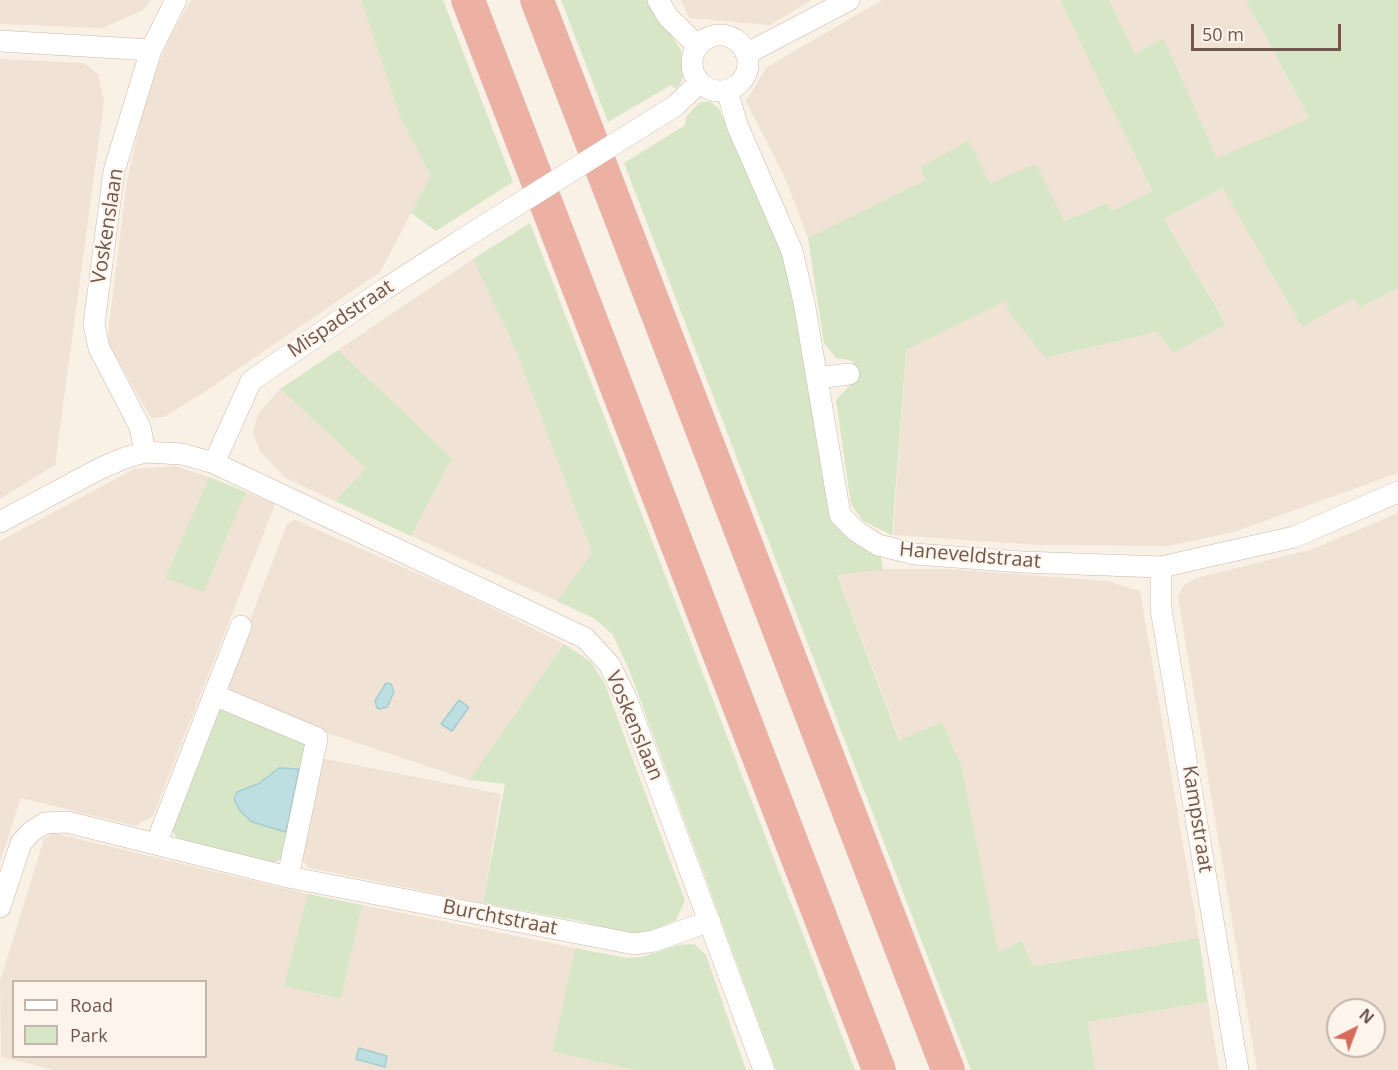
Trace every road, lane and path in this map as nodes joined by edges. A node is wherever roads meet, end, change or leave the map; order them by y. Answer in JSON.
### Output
{"nodes":[{"id":1,"x":176,"y":0,"type":"edge"},
{"id":2,"x":468,"y":0,"type":"edge"},
{"id":3,"x":537,"y":0,"type":"edge"},
{"id":4,"x":658,"y":0,"type":"edge"},
{"id":5,"x":849,"y":0,"type":"edge"},
{"id":6,"x":0,"y":41,"type":"edge"},
{"id":7,"x":698,"y":46,"type":"junction"},
{"id":8,"x":151,"y":50,"type":"junction"},
{"id":9,"x":746,"y":54,"type":"junction"},
{"id":10,"x":700,"y":82,"type":"junction"},
{"id":11,"x":727,"y":90,"type":"junction"},
{"id":12,"x":849,"y":374,"type":"dead end"},
{"id":13,"x":818,"y":378,"type":"junction"},
{"id":14,"x":145,"y":452,"type":"junction"},
{"id":15,"x":214,"y":463,"type":"junction"},
{"id":16,"x":1398,"y":492,"type":"edge"},
{"id":17,"x":0,"y":522,"type":"edge"},
{"id":18,"x":1161,"y":567,"type":"junction"},
{"id":19,"x":241,"y":626,"type":"dead end"},
{"id":20,"x":214,"y":694,"type":"junction"},
{"id":21,"x":156,"y":844,"type":"junction"},
{"id":22,"x":288,"y":877,"type":"junction"},
{"id":23,"x":0,"y":907,"type":"edge"},
{"id":24,"x":710,"y":921,"type":"junction"},
{"id":25,"x":764,"y":1070,"type":"edge"},
{"id":26,"x":879,"y":1070,"type":"edge"},
{"id":27,"x":948,"y":1070,"type":"edge"},
{"id":28,"x":1238,"y":1070,"type":"edge"}],
"edges":[{"from":1,"to":8,"type":"street","name":"Voskenslaan"},
{"from":2,"to":26,"type":"highway"},
{"from":3,"to":27,"type":"highway"},
{"from":4,"to":7,"type":"street"},
{"from":5,"to":9,"type":"street"},
{"from":6,"to":8,"type":"street"},
{"from":7,"to":9,"type":"street"},
{"from":7,"to":10,"type":"street"},
{"from":8,"to":14,"type":"street","name":"Voskenslaan"},
{"from":9,"to":11,"type":"street"},
{"from":10,"to":11,"type":"street"},
{"from":10,"to":15,"type":"street","name":"Mispadstraat","bridge":true},
{"from":11,"to":13,"type":"street","name":"Haneveldstraat"},
{"from":12,"to":13,"type":"street"},
{"from":13,"to":18,"type":"street","name":"Haneveldstraat"},
{"from":14,"to":15,"type":"street"},
{"from":14,"to":17,"type":"street"},
{"from":15,"to":24,"type":"street","name":"Voskenslaan"},
{"from":16,"to":18,"type":"street","name":"Haneveldstraat"},
{"from":18,"to":28,"type":"street","name":"Kampstraat"},
{"from":19,"to":20,"type":"street"},
{"from":20,"to":21,"type":"street"},
{"from":20,"to":22,"type":"street"},
{"from":21,"to":22,"type":"street","name":"Burchtstraat"},
{"from":21,"to":23,"type":"street","name":"Burchtstraat"},
{"from":22,"to":24,"type":"street","name":"Burchtstraat"},
{"from":24,"to":25,"type":"street","name":"Voskenslaan"}]}
